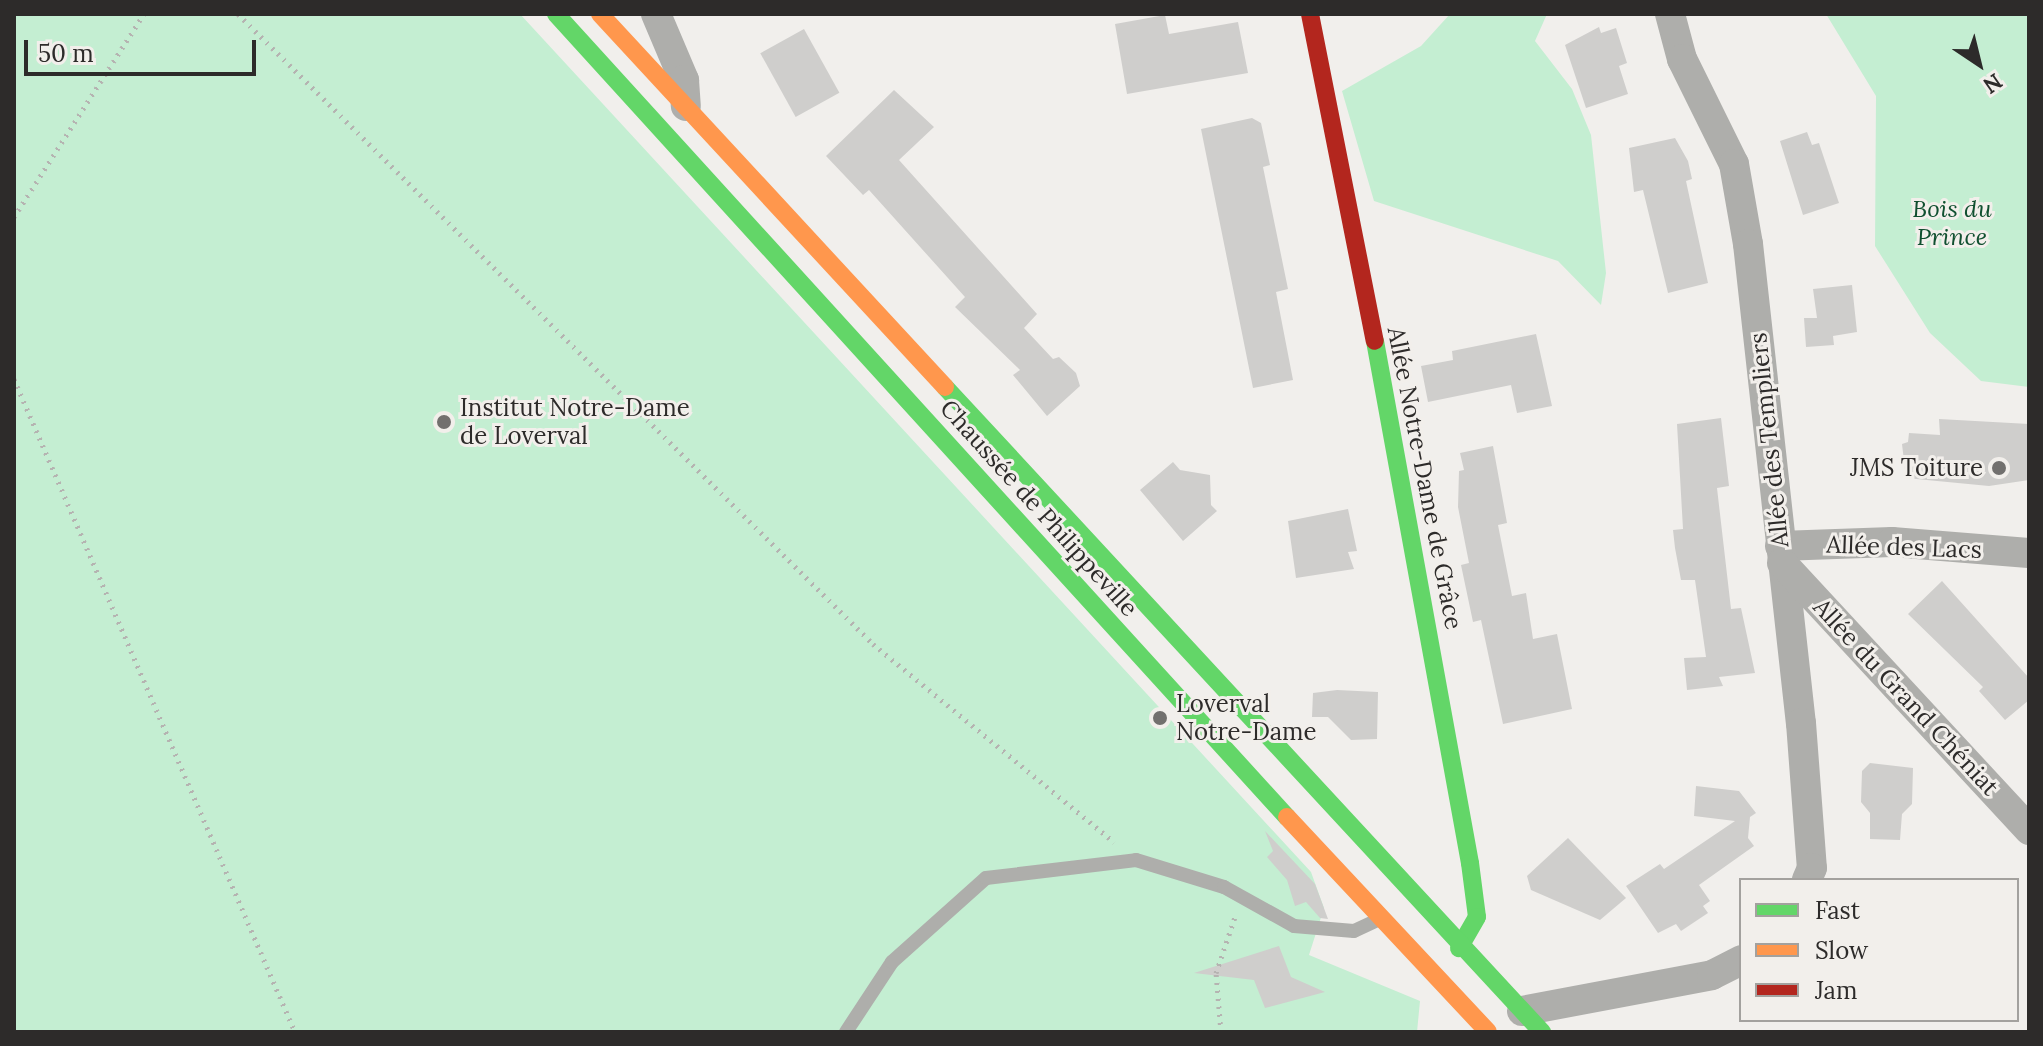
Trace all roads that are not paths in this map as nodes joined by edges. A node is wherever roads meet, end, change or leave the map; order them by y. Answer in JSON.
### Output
{"nodes":[{"id":1,"x":556,"y":14,"type":"edge"},
{"id":2,"x":600,"y":14,"type":"edge"},
{"id":3,"x":656,"y":14,"type":"edge"},
{"id":4,"x":1310,"y":14,"type":"edge"},
{"id":5,"x":1670,"y":14,"type":"edge"},
{"id":6,"x":687,"y":108,"type":"junction"},
{"id":7,"x":688,"y":155,"type":"junction"},
{"id":8,"x":2029,"y":553,"type":"edge"},
{"id":9,"x":1781,"y":554,"type":"junction"},
{"id":10,"x":2029,"y":830,"type":"edge"},
{"id":11,"x":1808,"y":878,"type":"edge"},
{"id":12,"x":1382,"y":918,"type":"junction"},
{"id":13,"x":1459,"y":948,"type":"junction"},
{"id":14,"x":1739,"y":961,"type":"edge"},
{"id":15,"x":1430,"y":971,"type":"junction"},
{"id":16,"x":1532,"y":1021,"type":"edge"},
{"id":17,"x":846,"y":1032,"type":"edge"},
{"id":18,"x":1488,"y":1032,"type":"edge"},
{"id":19,"x":1498,"y":1032,"type":"edge"}],
"edges":[{"from":1,"to":7,"type":"main road","name":"Chaussée de Philippeville"},
{"from":2,"to":6,"type":"main road","name":"Chaussée de Philippeville"},
{"from":3,"to":6,"type":"street"},
{"from":4,"to":13,"type":"main road","name":"Allée Notre-Dame de Grâce"},
{"from":5,"to":9,"type":"street","name":"Allée des Templiers"},
{"from":6,"to":7,"type":"street"},
{"from":6,"to":13,"type":"main road","name":"Chaussée de Philippeville"},
{"from":7,"to":12,"type":"main road","name":"Chaussée de Philippeville"},
{"from":8,"to":9,"type":"street","name":"Allée des Lacs"},
{"from":9,"to":10,"type":"street","name":"Allée du Grand Chéniat"},
{"from":9,"to":11,"type":"street","name":"Allée des Templiers"},
{"from":12,"to":15,"type":"main road","name":"Chaussée de Philippeville"},
{"from":12,"to":17,"type":"lane"},
{"from":13,"to":15,"type":"main road"},
{"from":13,"to":16,"type":"main road","name":"Chaussée de Philippeville"},
{"from":14,"to":16,"type":"street"},
{"from":15,"to":18,"type":"main road","name":"Chaussée de Philippeville"},
{"from":16,"to":19,"type":"main road"}]}
